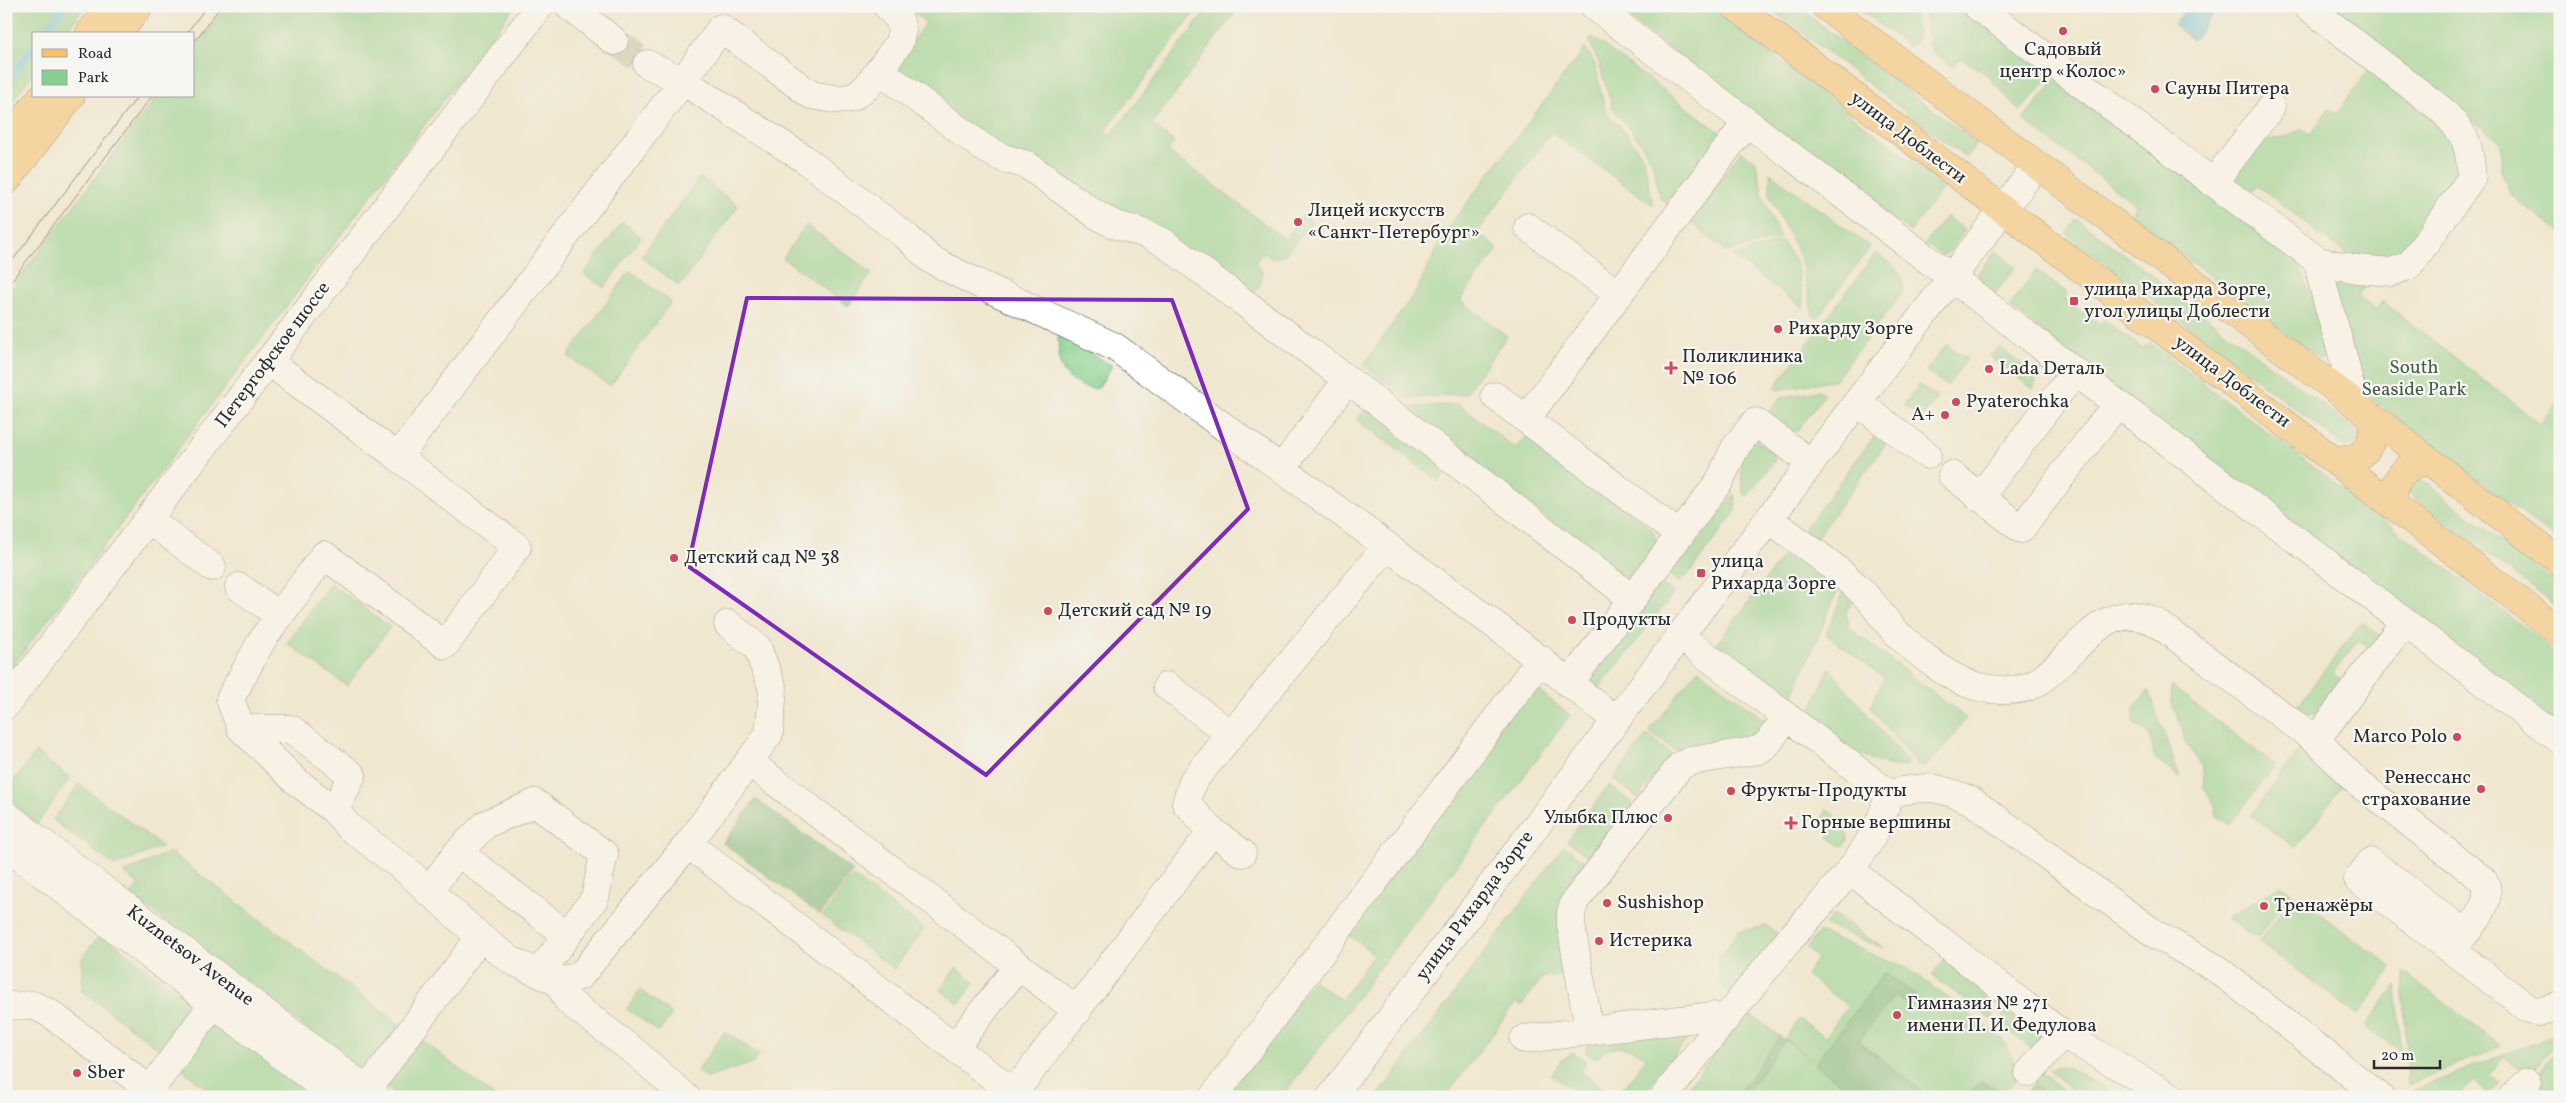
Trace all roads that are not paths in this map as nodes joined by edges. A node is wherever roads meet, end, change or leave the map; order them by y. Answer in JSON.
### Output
{"nodes":[{"id":1,"x":110,"y":6,"type":"edge"},
{"id":2,"x":139,"y":6,"type":"edge"},
{"id":3,"x":540,"y":6,"type":"edge"},
{"id":4,"x":569,"y":6,"type":"edge"},
{"id":5,"x":886,"y":6,"type":"edge"},
{"id":6,"x":1594,"y":6,"type":"edge"},
{"id":7,"x":1735,"y":6,"type":"edge"},
{"id":8,"x":1825,"y":6,"type":"edge"},
{"id":9,"x":1977,"y":6,"type":"edge"},
{"id":10,"x":2307,"y":6,"type":"edge"},
{"id":11,"x":90,"y":32,"type":"edge"},
{"id":12,"x":120,"y":32,"type":"edge"},
{"id":13,"x":614,"y":41,"type":"tunnel mouth"},
{"id":14,"x":646,"y":64,"type":"tunnel mouth"},
{"id":15,"x":879,"y":70,"type":"junction"},
{"id":16,"x":683,"y":81,"type":"junction"},
{"id":17,"x":40,"y":98,"type":"edge"},
{"id":18,"x":69,"y":98,"type":"edge"},
{"id":19,"x":2271,"y":107,"type":"dead end"},
{"id":20,"x":1746,"y":122,"type":"junction"},
{"id":21,"x":6,"y":143,"type":"edge"},
{"id":22,"x":2036,"y":166,"type":"junction"},
{"id":23,"x":6,"y":181,"type":"edge"},
{"id":24,"x":2214,"y":183,"type":"junction"},
{"id":25,"x":2003,"y":210,"type":"junction"},
{"id":26,"x":1528,"y":227,"type":"dead end"},
{"id":27,"x":2318,"y":262,"type":"junction"},
{"id":28,"x":1951,"y":278,"type":"junction"},
{"id":29,"x":1619,"y":295,"type":"junction"},
{"id":30,"x":268,"y":361,"type":"junction"},
{"id":31,"x":2075,"y":372,"type":"junction"},
{"id":32,"x":1347,"y":380,"type":"junction"},
{"id":33,"x":1495,"y":396,"type":"dead end"},
{"id":34,"x":1857,"y":402,"type":"junction"},
{"id":35,"x":2117,"y":404,"type":"junction"},
{"id":36,"x":2362,"y":409,"type":"junction"},
{"id":37,"x":1526,"y":420,"type":"junction"},
{"id":38,"x":1927,"y":456,"type":"dead end"},
{"id":39,"x":398,"y":457,"type":"junction"},
{"id":40,"x":2336,"y":461,"type":"junction"},
{"id":41,"x":2429,"y":461,"type":"junction"},
{"id":42,"x":1811,"y":463,"type":"junction"},
{"id":43,"x":1282,"y":468,"type":"junction"},
{"id":44,"x":1952,"y":474,"type":"dead end"},
{"id":45,"x":1979,"y":498,"type":"junction"},
{"id":46,"x":2393,"y":504,"type":"junction"},
{"id":47,"x":148,"y":519,"type":"junction"},
{"id":48,"x":1769,"y":519,"type":"junction"},
{"id":49,"x":1680,"y":535,"type":"junction"},
{"id":50,"x":1387,"y":546,"type":"junction"},
{"id":51,"x":2560,"y":562,"type":"edge"},
{"id":52,"x":212,"y":567,"type":"dead end"},
{"id":53,"x":240,"y":587,"type":"dead end"},
{"id":54,"x":1633,"y":599,"type":"junction"},
{"id":55,"x":280,"y":616,"type":"junction"},
{"id":56,"x":2404,"y":622,"type":"junction"},
{"id":57,"x":728,"y":624,"type":"dead end"},
{"id":58,"x":2560,"y":632,"type":"edge"},
{"id":59,"x":1680,"y":636,"type":"junction"},
{"id":60,"x":1541,"y":659,"type":"junction"},
{"id":61,"x":1569,"y":684,"type":"junction"},
{"id":62,"x":1167,"y":686,"type":"dead end"},
{"id":63,"x":6,"y":705,"type":"edge"},
{"id":64,"x":1786,"y":717,"type":"junction"},
{"id":65,"x":1616,"y":720,"type":"junction"},
{"id":66,"x":241,"y":728,"type":"junction"},
{"id":67,"x":1230,"y":734,"type":"junction"},
{"id":68,"x":2316,"y":740,"type":"junction"},
{"id":69,"x":2560,"y":740,"type":"edge"},
{"id":70,"x":749,"y":762,"type":"junction"},
{"id":71,"x":1889,"y":794,"type":"junction"},
{"id":72,"x":335,"y":811,"type":"junction"},
{"id":73,"x":6,"y":815,"type":"edge"},
{"id":74,"x":1212,"y":831,"type":"junction"},
{"id":75,"x":688,"y":844,"type":"junction"},
{"id":76,"x":6,"y":846,"type":"edge"},
{"id":77,"x":458,"y":852,"type":"junction"},
{"id":78,"x":1242,"y":853,"type":"dead end"},
{"id":79,"x":1850,"y":870,"type":"junction"},
{"id":80,"x":428,"y":892,"type":"junction"},
{"id":81,"x":567,"y":935,"type":"junction"},
{"id":82,"x":480,"y":937,"type":"junction"},
{"id":83,"x":1018,"y":966,"type":"junction"},
{"id":84,"x":549,"y":977,"type":"junction"},
{"id":85,"x":221,"y":994,"type":"junction"},
{"id":86,"x":6,"y":1006,"type":"edge"},
{"id":87,"x":2560,"y":1006,"type":"edge"},
{"id":88,"x":1078,"y":1011,"type":"junction"},
{"id":89,"x":1722,"y":1021,"type":"junction"},
{"id":90,"x":1589,"y":1030,"type":"junction"},
{"id":91,"x":2062,"y":1034,"type":"junction"},
{"id":92,"x":1524,"y":1039,"type":"dead end"},
{"id":93,"x":955,"y":1047,"type":"junction"},
{"id":94,"x":2028,"y":1073,"type":"dead end"},
{"id":95,"x":147,"y":1094,"type":"edge"},
{"id":96,"x":368,"y":1094,"type":"edge"},
{"id":97,"x":2370,"y":1094,"type":"edge"},
{"id":98,"x":1013,"y":1095,"type":"edge"},
{"id":99,"x":336,"y":1097,"type":"edge"},
{"id":100,"x":686,"y":1097,"type":"edge"},
{"id":101,"x":1213,"y":1097,"type":"edge"},
{"id":102,"x":1330,"y":1097,"type":"edge"},
{"id":103,"x":1664,"y":1097,"type":"edge"},
{"id":104,"x":2172,"y":1097,"type":"edge"}],
"edges":[{"from":1,"to":11,"type":"main road"},
{"from":2,"to":12,"type":"main road"},
{"from":3,"to":30,"type":"street","name":"Петергофское шоссе"},
{"from":4,"to":13,"type":"street"},
{"from":5,"to":15,"type":"street"},
{"from":6,"to":20,"type":"street"},
{"from":7,"to":25,"type":"main road","name":"улица Доблести"},
{"from":8,"to":22,"type":"main road"},
{"from":9,"to":24,"type":"street"},
{"from":10,"to":27,"type":"street"},
{"from":14,"to":16,"type":"street"},
{"from":15,"to":16,"type":"street"},
{"from":15,"to":32,"type":"street"},
{"from":16,"to":39,"type":"street"},
{"from":16,"to":43,"type":"street"},
{"from":17,"to":21,"type":"main road"},
{"from":18,"to":23,"type":"main road"},
{"from":19,"to":24,"type":"street"},
{"from":20,"to":28,"type":"street"},
{"from":20,"to":29,"type":"street"},
{"from":22,"to":25,"type":"street","name":"улица Рихарда Зорге"},
{"from":22,"to":36,"type":"main road"},
{"from":24,"to":27,"type":"street"},
{"from":25,"to":28,"type":"street","name":"улица Рихарда Зорге"},
{"from":25,"to":40,"type":"main road","name":"улица Доблести"},
{"from":26,"to":29,"type":"street"},
{"from":27,"to":36,"type":"street"},
{"from":28,"to":31,"type":"street"},
{"from":28,"to":34,"type":"street","name":"улица Рихарда Зорге"},
{"from":29,"to":37,"type":"street"},
{"from":30,"to":39,"type":"street"},
{"from":30,"to":47,"type":"street","name":"Петергофское шоссе"},
{"from":31,"to":35,"type":"street"},
{"from":31,"to":45,"type":"street"},
{"from":32,"to":43,"type":"street"},
{"from":32,"to":54,"type":"street"},
{"from":33,"to":37,"type":"street"},
{"from":34,"to":38,"type":"street"},
{"from":34,"to":42,"type":"street","name":"улица Рихарда Зорге"},
{"from":35,"to":45,"type":"street"},
{"from":35,"to":56,"type":"street"},
{"from":36,"to":40,"type":"main road"},
{"from":36,"to":41,"type":"main road"},
{"from":37,"to":49,"type":"street"},
{"from":39,"to":55,"type":"street"},
{"from":40,"to":46,"type":"main road","name":"улица Доблести"},
{"from":41,"to":46,"type":"main road"},
{"from":41,"to":51,"type":"main road"},
{"from":42,"to":48,"type":"street","name":"улица Рихарда Зорге"},
{"from":42,"to":49,"type":"street"},
{"from":43,"to":50,"type":"street"},
{"from":44,"to":45,"type":"street"},
{"from":46,"to":58,"type":"main road","name":"улица Доблести"},
{"from":47,"to":52,"type":"street"},
{"from":47,"to":63,"type":"street","name":"Петергофское шоссе"},
{"from":48,"to":59,"type":"street","name":"улица Рихарда Зорге"},
{"from":48,"to":68,"type":"street"},
{"from":49,"to":54,"type":"street"},
{"from":50,"to":60,"type":"street"},
{"from":50,"to":67,"type":"street"},
{"from":53,"to":55,"type":"street"},
{"from":54,"to":61,"type":"street"},
{"from":55,"to":66,"type":"street"},
{"from":56,"to":68,"type":"street"},
{"from":56,"to":69,"type":"street"},
{"from":57,"to":70,"type":"street"},
{"from":59,"to":64,"type":"street"},
{"from":59,"to":65,"type":"street","name":"улица Рихарда Зорге"},
{"from":60,"to":61,"type":"street"},
{"from":60,"to":101,"type":"street"},
{"from":61,"to":65,"type":"street"},
{"from":62,"to":67,"type":"street"},
{"from":64,"to":71,"type":"street"},
{"from":64,"to":90,"type":"street"},
{"from":65,"to":102,"type":"street","name":"улица Рихарда Зорге"},
{"from":66,"to":72,"type":"street"},
{"from":66,"to":72,"type":"street"},
{"from":67,"to":74,"type":"street"},
{"from":68,"to":87,"type":"street"},
{"from":70,"to":75,"type":"street"},
{"from":70,"to":83,"type":"street"},
{"from":71,"to":79,"type":"street"},
{"from":71,"to":97,"type":"street"},
{"from":72,"to":80,"type":"street"},
{"from":73,"to":85,"type":"street","name":"Kuznetsov Avenue"},
{"from":74,"to":78,"type":"street"},
{"from":74,"to":88,"type":"street"},
{"from":75,"to":84,"type":"street"},
{"from":75,"to":93,"type":"street"},
{"from":76,"to":85,"type":"street","name":"Kuznetsov Avenue"},
{"from":77,"to":80,"type":"street"},
{"from":77,"to":81,"type":"street"},
{"from":77,"to":81,"type":"street"},
{"from":79,"to":89,"type":"street"},
{"from":79,"to":91,"type":"street"},
{"from":80,"to":82,"type":"street"},
{"from":81,"to":84,"type":"street"},
{"from":82,"to":84,"type":"street"},
{"from":82,"to":96,"type":"street"},
{"from":83,"to":88,"type":"street"},
{"from":83,"to":93,"type":"street"},
{"from":84,"to":100,"type":"street"},
{"from":85,"to":95,"type":"street"},
{"from":85,"to":96,"type":"street","name":"Kuznetsov Avenue"},
{"from":85,"to":99,"type":"street","name":"Kuznetsov Avenue"},
{"from":86,"to":95,"type":"street"},
{"from":88,"to":98,"type":"street"},
{"from":89,"to":90,"type":"street"},
{"from":89,"to":103,"type":"street"},
{"from":90,"to":92,"type":"street"},
{"from":91,"to":94,"type":"street"},
{"from":91,"to":104,"type":"street"},
{"from":93,"to":98,"type":"street"}]}
